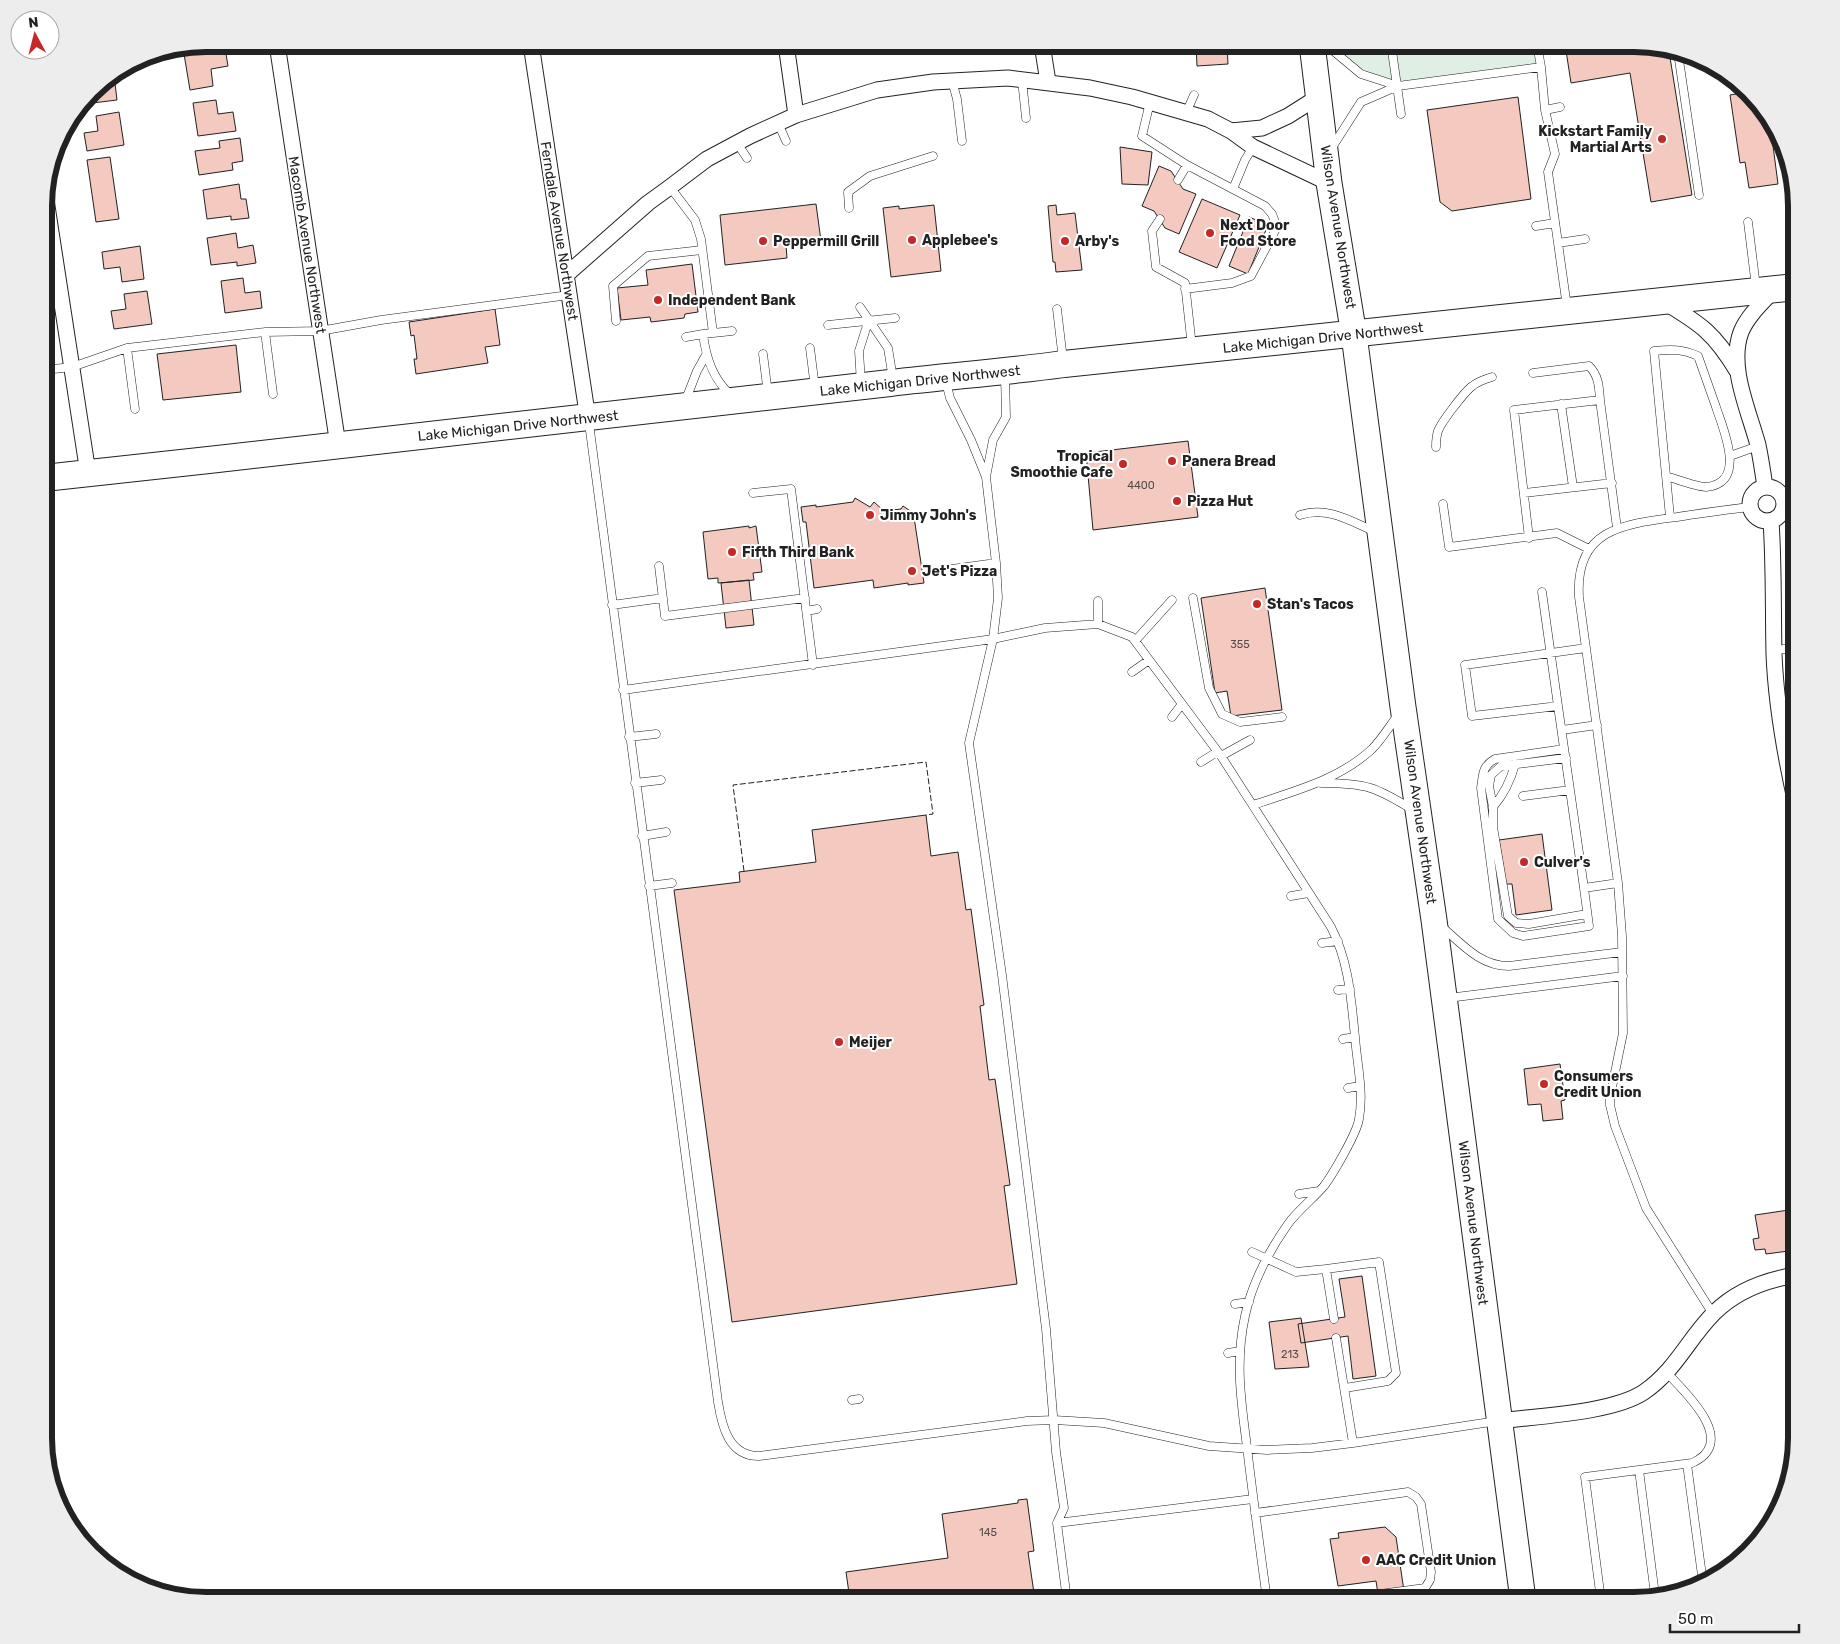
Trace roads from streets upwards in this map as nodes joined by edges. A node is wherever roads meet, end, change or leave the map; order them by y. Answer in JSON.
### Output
{"nodes":[{"id":1,"x":278,"y":53,"type":"edge"},
{"id":2,"x":532,"y":53,"type":"edge"},
{"id":3,"x":787,"y":53,"type":"edge"},
{"id":4,"x":1043,"y":53,"type":"edge"},
{"id":5,"x":1313,"y":53,"type":"edge"},
{"id":6,"x":1048,"y":82,"type":"junction"},
{"id":7,"x":1318,"y":97,"type":"junction"},
{"id":8,"x":796,"y":115,"type":"junction"},
{"id":9,"x":1231,"y":131,"type":"junction"},
{"id":10,"x":1329,"y":183,"type":"junction"},
{"id":11,"x":53,"y":245,"type":"edge"},
{"id":12,"x":566,"y":275,"type":"junction"},
{"id":13,"x":1776,"y":289,"type":"edge"},
{"id":14,"x":1663,"y":302,"type":"junction"},
{"id":15,"x":1354,"y":335,"type":"junction"},
{"id":16,"x":1738,"y":374,"type":"junction"},
{"id":17,"x":588,"y":418,"type":"junction"},
{"id":18,"x":338,"y":446,"type":"junction"},
{"id":19,"x":88,"y":473,"type":"junction"},
{"id":20,"x":53,"y":477,"type":"edge"},
{"id":21,"x":1765,"y":487,"type":"junction"},
{"id":22,"x":1771,"y":521,"type":"junction"},
{"id":23,"x":1787,"y":760,"type":"edge"},
{"id":24,"x":1788,"y":1277,"type":"edge"},
{"id":25,"x":1499,"y":1421,"type":"junction"},
{"id":26,"x":1522,"y":1591,"type":"edge"}],
"edges":[{"from":1,"to":18,"type":"street","name":"Macomb Avenue Northwest"},
{"from":2,"to":12,"type":"street","name":"Ferndale Avenue Northwest"},
{"from":3,"to":8,"type":"street"},
{"from":4,"to":6,"type":"street"},
{"from":5,"to":7,"type":"main road","name":"Wilson Avenue Northwest"},
{"from":6,"to":8,"type":"street"},
{"from":6,"to":9,"type":"street"},
{"from":7,"to":9,"type":"street"},
{"from":7,"to":10,"type":"main road","name":"Wilson Avenue Northwest"},
{"from":8,"to":12,"type":"street"},
{"from":9,"to":10,"type":"street"},
{"from":10,"to":15,"type":"main road","name":"Wilson Avenue Northwest"},
{"from":11,"to":19,"type":"street"},
{"from":12,"to":17,"type":"street","name":"Ferndale Avenue Northwest"},
{"from":13,"to":14,"type":"highway","name":"Lake Michigan Drive Northwest"},
{"from":13,"to":16,"type":"street"},
{"from":14,"to":15,"type":"highway","name":"Lake Michigan Drive Northwest"},
{"from":14,"to":16,"type":"street"},
{"from":15,"to":17,"type":"highway","name":"Lake Michigan Drive Northwest"},
{"from":15,"to":25,"type":"main road","name":"Wilson Avenue Northwest"},
{"from":16,"to":21,"type":"street"},
{"from":17,"to":18,"type":"highway","name":"Lake Michigan Drive Northwest"},
{"from":18,"to":19,"type":"highway","name":"Lake Michigan Drive Northwest"},
{"from":19,"to":20,"type":"highway","name":"Lake Michigan Drive Northwest"},
{"from":21,"to":22,"type":"street"},
{"from":21,"to":22,"type":"street"},
{"from":22,"to":23,"type":"street"},
{"from":24,"to":25,"type":"street"},
{"from":25,"to":26,"type":"main road","name":"Wilson Avenue Northwest"}]}
